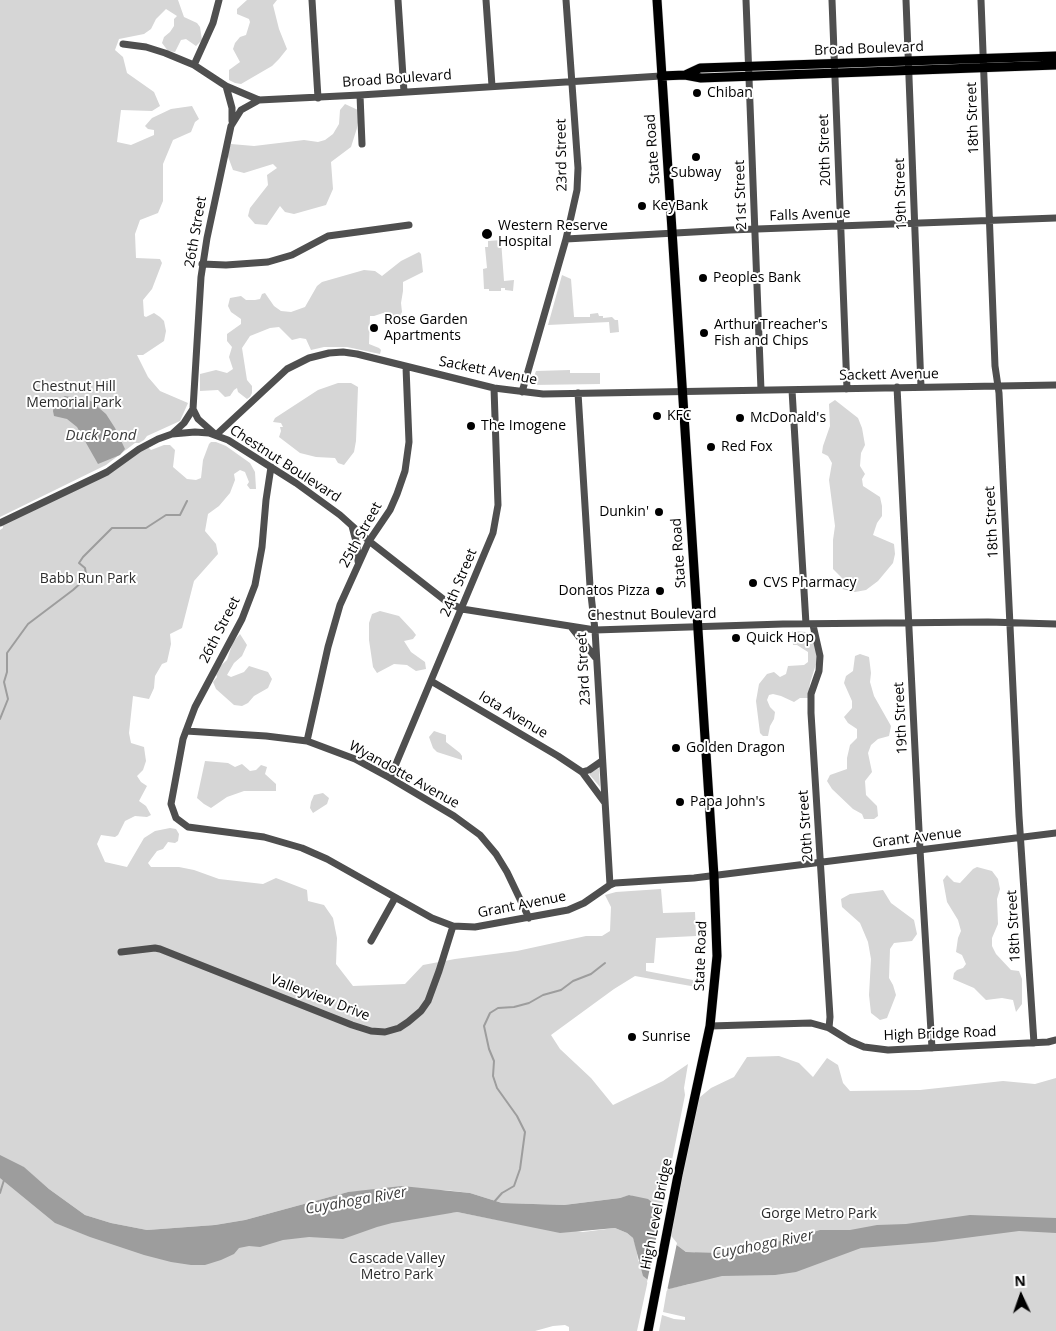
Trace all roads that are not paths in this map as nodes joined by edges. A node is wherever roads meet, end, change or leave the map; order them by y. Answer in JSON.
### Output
{"nodes":[{"id":1,"x":219,"y":0,"type":"edge"},
{"id":2,"x":312,"y":0,"type":"edge"},
{"id":3,"x":398,"y":0,"type":"edge"},
{"id":4,"x":486,"y":0,"type":"edge"},
{"id":5,"x":566,"y":0,"type":"edge"},
{"id":6,"x":657,"y":0,"type":"edge"},
{"id":7,"x":746,"y":0,"type":"edge"},
{"id":8,"x":832,"y":0,"type":"edge"},
{"id":9,"x":906,"y":0,"type":"edge"},
{"id":10,"x":981,"y":0,"type":"edge"},
{"id":11,"x":123,"y":44,"type":"dead end"},
{"id":12,"x":1056,"y":56,"type":"edge"},
{"id":13,"x":983,"y":63,"type":"junction"},
{"id":14,"x":194,"y":65,"type":"junction"},
{"id":15,"x":1056,"y":65,"type":"edge"},
{"id":16,"x":908,"y":66,"type":"junction"},
{"id":17,"x":835,"y":68,"type":"junction"},
{"id":18,"x":749,"y":72,"type":"junction"},
{"id":19,"x":661,"y":76,"type":"junction"},
{"id":20,"x":572,"y":81,"type":"junction"},
{"id":21,"x":226,"y":86,"type":"junction"},
{"id":22,"x":492,"y":86,"type":"junction"},
{"id":23,"x":404,"y":92,"type":"junction"},
{"id":24,"x":360,"y":95,"type":"junction"},
{"id":25,"x":318,"y":98,"type":"junction"},
{"id":26,"x":259,"y":100,"type":"junction"},
{"id":27,"x":232,"y":121,"type":"junction"},
{"id":28,"x":362,"y":144,"type":"dead end"},
{"id":29,"x":1056,"y":218,"type":"edge"},
{"id":30,"x":989,"y":220,"type":"junction"},
{"id":31,"x":914,"y":223,"type":"junction"},
{"id":32,"x":409,"y":225,"type":"dead end"},
{"id":33,"x":841,"y":226,"type":"junction"},
{"id":34,"x":755,"y":229,"type":"junction"},
{"id":35,"x":672,"y":232,"type":"junction"},
{"id":36,"x":566,"y":239,"type":"junction"},
{"id":37,"x":202,"y":264,"type":"junction"},
{"id":38,"x":406,"y":367,"type":"junction"},
{"id":39,"x":1056,"y":385,"type":"edge"},
{"id":40,"x":997,"y":386,"type":"junction"},
{"id":41,"x":897,"y":387,"type":"junction"},
{"id":42,"x":921,"y":387,"type":"junction"},
{"id":43,"x":494,"y":388,"type":"junction"},
{"id":44,"x":847,"y":388,"type":"junction"},
{"id":45,"x":761,"y":390,"type":"junction"},
{"id":46,"x":792,"y":390,"type":"junction"},
{"id":47,"x":522,"y":392,"type":"junction"},
{"id":48,"x":682,"y":392,"type":"junction"},
{"id":49,"x":578,"y":393,"type":"junction"},
{"id":50,"x":193,"y":408,"type":"junction"},
{"id":51,"x":172,"y":434,"type":"junction"},
{"id":52,"x":216,"y":435,"type":"junction"},
{"id":53,"x":271,"y":467,"type":"junction"},
{"id":54,"x":0,"y":523,"type":"edge"},
{"id":55,"x":352,"y":525,"type":"junction"},
{"id":56,"x":368,"y":541,"type":"junction"},
{"id":57,"x":357,"y":565,"type":"junction"},
{"id":58,"x":462,"y":608,"type":"junction"},
{"id":59,"x":1010,"y":622,"type":"junction"},
{"id":60,"x":908,"y":623,"type":"junction"},
{"id":61,"x":809,"y":624,"type":"junction"},
{"id":62,"x":1056,"y":624,"type":"edge"},
{"id":63,"x":698,"y":626,"type":"junction"},
{"id":64,"x":572,"y":628,"type":"junction"},
{"id":65,"x":595,"y":630,"type":"junction"},
{"id":66,"x":596,"y":659,"type":"junction"},
{"id":67,"x":431,"y":681,"type":"junction"},
{"id":68,"x":186,"y":731,"type":"junction"},
{"id":69,"x":307,"y":742,"type":"junction"},
{"id":70,"x":602,"y":761,"type":"junction"},
{"id":71,"x":582,"y":772,"type":"junction"},
{"id":72,"x":390,"y":778,"type":"junction"},
{"id":73,"x":172,"y":800,"type":"joint"},
{"id":74,"x":605,"y":803,"type":"junction"},
{"id":75,"x":1056,"y":833,"type":"edge"},
{"id":76,"x":1021,"y":838,"type":"junction"},
{"id":77,"x":920,"y":850,"type":"junction"},
{"id":78,"x":821,"y":862,"type":"junction"},
{"id":79,"x":714,"y":876,"type":"junction"},
{"id":80,"x":610,"y":885,"type":"junction"},
{"id":81,"x":395,"y":898,"type":"junction"},
{"id":82,"x":529,"y":918,"type":"junction"},
{"id":83,"x":452,"y":926,"type":"junction"},
{"id":84,"x":371,"y":941,"type":"dead end"},
{"id":85,"x":121,"y":952,"type":"dead end"},
{"id":86,"x":710,"y":1026,"type":"junction"},
{"id":87,"x":829,"y":1028,"type":"junction"},
{"id":88,"x":1056,"y":1040,"type":"edge"},
{"id":89,"x":1034,"y":1042,"type":"junction"},
{"id":90,"x":932,"y":1048,"type":"junction"},
{"id":91,"x":694,"y":1102,"type":"joint"},
{"id":92,"x":648,"y":1331,"type":"edge"}],
"edges":[{"from":1,"to":14,"type":"street"},
{"from":2,"to":25,"type":"street"},
{"from":3,"to":23,"type":"street"},
{"from":4,"to":22,"type":"street"},
{"from":5,"to":20,"type":"street","name":"23rd Street"},
{"from":6,"to":19,"type":"main road","name":"State Road"},
{"from":7,"to":18,"type":"street","name":"21st Street"},
{"from":8,"to":17,"type":"street","name":"20th Street"},
{"from":9,"to":16,"type":"street","name":"19th Street"},
{"from":10,"to":13,"type":"street","name":"18th Street"},
{"from":11,"to":14,"type":"street","name":"Broad Boulevard"},
{"from":12,"to":13,"type":"main road","name":"Broad Boulevard"},
{"from":13,"to":15,"type":"main road","name":"Broad Boulevard"},
{"from":13,"to":16,"type":"main road","name":"Broad Boulevard"},
{"from":13,"to":30,"type":"street","name":"18th Street"},
{"from":14,"to":21,"type":"street","name":"Broad Boulevard"},
{"from":16,"to":17,"type":"main road","name":"Broad Boulevard"},
{"from":16,"to":31,"type":"street","name":"19th Street"},
{"from":17,"to":18,"type":"main road","name":"Broad Boulevard"},
{"from":17,"to":33,"type":"street","name":"20th Street"},
{"from":18,"to":19,"type":"main road","name":"Broad Boulevard"},
{"from":18,"to":34,"type":"street","name":"21st Street"},
{"from":19,"to":20,"type":"street","name":"Broad Boulevard"},
{"from":19,"to":35,"type":"main road","name":"State Road"},
{"from":20,"to":22,"type":"street","name":"Broad Boulevard"},
{"from":20,"to":36,"type":"street","name":"23rd Street"},
{"from":21,"to":26,"type":"street","name":"Broad Boulevard"},
{"from":21,"to":27,"type":"street","name":"26th Street"},
{"from":22,"to":23,"type":"street","name":"Broad Boulevard"},
{"from":23,"to":24,"type":"street","name":"Broad Boulevard"},
{"from":24,"to":25,"type":"street","name":"Broad Boulevard"},
{"from":24,"to":28,"type":"street"},
{"from":25,"to":26,"type":"street","name":"Broad Boulevard"},
{"from":26,"to":27,"type":"street"},
{"from":27,"to":37,"type":"street","name":"26th Street"},
{"from":29,"to":30,"type":"street","name":"Falls Avenue"},
{"from":30,"to":31,"type":"street","name":"Falls Avenue"},
{"from":30,"to":40,"type":"street","name":"18th Street"},
{"from":31,"to":33,"type":"street","name":"Falls Avenue"},
{"from":31,"to":42,"type":"street","name":"19th Street"},
{"from":32,"to":37,"type":"street"},
{"from":33,"to":34,"type":"street","name":"Falls Avenue"},
{"from":33,"to":44,"type":"street","name":"20th Street"},
{"from":34,"to":35,"type":"street","name":"Falls Avenue"},
{"from":34,"to":45,"type":"street","name":"21st Street"},
{"from":35,"to":36,"type":"street","name":"Falls Avenue"},
{"from":35,"to":48,"type":"main road","name":"State Road"},
{"from":36,"to":47,"type":"street","name":"23rd Street"},
{"from":37,"to":50,"type":"street","name":"26th Street"},
{"from":38,"to":43,"type":"street","name":"Sackett Avenue"},
{"from":38,"to":52,"type":"street","name":"Sackett Avenue"},
{"from":38,"to":56,"type":"street","name":"25th Street"},
{"from":39,"to":40,"type":"street","name":"Sackett Avenue"},
{"from":40,"to":42,"type":"street","name":"Sackett Avenue"},
{"from":40,"to":59,"type":"street","name":"18th Street"},
{"from":41,"to":42,"type":"street","name":"Sackett Avenue"},
{"from":41,"to":44,"type":"street","name":"Sackett Avenue"},
{"from":41,"to":60,"type":"street","name":"19th Street"},
{"from":43,"to":47,"type":"street","name":"Sackett Avenue"},
{"from":43,"to":58,"type":"street","name":"24th Street"},
{"from":44,"to":46,"type":"street","name":"Sackett Avenue"},
{"from":45,"to":46,"type":"street","name":"Sackett Avenue"},
{"from":45,"to":48,"type":"street","name":"Sackett Avenue"},
{"from":46,"to":61,"type":"street","name":"20th Street"},
{"from":47,"to":49,"type":"street","name":"Sackett Avenue"},
{"from":48,"to":49,"type":"street","name":"Sackett Avenue"},
{"from":48,"to":63,"type":"main road","name":"State Road"},
{"from":49,"to":65,"type":"street","name":"23rd Street"},
{"from":50,"to":51,"type":"street"},
{"from":50,"to":52,"type":"street"},
{"from":51,"to":52,"type":"street"},
{"from":51,"to":54,"type":"street"},
{"from":52,"to":53,"type":"street","name":"Chestnut Boulevard"},
{"from":53,"to":55,"type":"street","name":"Chestnut Boulevard"},
{"from":53,"to":68,"type":"street","name":"26th Street"},
{"from":55,"to":56,"type":"street","name":"Chestnut Boulevard"},
{"from":55,"to":57,"type":"street"},
{"from":56,"to":57,"type":"street","name":"25th Street"},
{"from":56,"to":58,"type":"street","name":"Chestnut Boulevard"},
{"from":57,"to":69,"type":"street","name":"25th Street"},
{"from":58,"to":64,"type":"street","name":"Chestnut Boulevard"},
{"from":58,"to":67,"type":"street","name":"24th Street"},
{"from":59,"to":60,"type":"street","name":"Chestnut Boulevard"},
{"from":59,"to":62,"type":"street","name":"Chestnut Boulevard"},
{"from":59,"to":76,"type":"street","name":"18th Street"},
{"from":60,"to":61,"type":"street","name":"Chestnut Boulevard"},
{"from":60,"to":77,"type":"street","name":"19th Street"},
{"from":61,"to":63,"type":"street","name":"Chestnut Boulevard"},
{"from":61,"to":78,"type":"street","name":"20th Street"},
{"from":63,"to":65,"type":"street","name":"Chestnut Boulevard"},
{"from":63,"to":79,"type":"main road","name":"State Road"},
{"from":64,"to":65,"type":"street","name":"Chestnut Boulevard"},
{"from":64,"to":66,"type":"street"},
{"from":65,"to":66,"type":"street","name":"23rd Street"},
{"from":66,"to":70,"type":"street","name":"23rd Street"},
{"from":67,"to":71,"type":"street","name":"Iota Avenue"},
{"from":67,"to":72,"type":"street","name":"24th Street"},
{"from":68,"to":69,"type":"street","name":"Wyandotte Avenue"},
{"from":68,"to":73,"type":"street","name":"26th Street"},
{"from":69,"to":72,"type":"street","name":"Wyandotte Avenue"},
{"from":70,"to":71,"type":"street"},
{"from":70,"to":74,"type":"street","name":"23rd Street"},
{"from":71,"to":74,"type":"street","name":"Iota Avenue"},
{"from":72,"to":82,"type":"street","name":"Wyandotte Avenue"},
{"from":73,"to":81,"type":"street","name":"Grant Avenue"},
{"from":74,"to":80,"type":"street","name":"23rd Street"},
{"from":75,"to":76,"type":"street","name":"Grant Avenue"},
{"from":76,"to":77,"type":"street","name":"Grant Avenue"},
{"from":76,"to":89,"type":"street","name":"18th Street"},
{"from":77,"to":78,"type":"street","name":"Grant Avenue"},
{"from":77,"to":90,"type":"street","name":"19th Street"},
{"from":78,"to":79,"type":"street","name":"Grant Avenue"},
{"from":78,"to":87,"type":"street","name":"20th Street"},
{"from":79,"to":80,"type":"street","name":"Grant Avenue"},
{"from":79,"to":86,"type":"main road","name":"State Road"},
{"from":80,"to":82,"type":"street","name":"Grant Avenue"},
{"from":81,"to":83,"type":"street","name":"Grant Avenue"},
{"from":81,"to":84,"type":"street"},
{"from":82,"to":83,"type":"street","name":"Grant Avenue"},
{"from":83,"to":85,"type":"street","name":"Valleyview Drive"},
{"from":86,"to":87,"type":"street","name":"High Bridge Road"},
{"from":86,"to":91,"type":"main road","name":"State Road"},
{"from":87,"to":90,"type":"street","name":"High Bridge Road"},
{"from":88,"to":89,"type":"street","name":"High Bridge Road"},
{"from":89,"to":90,"type":"street","name":"High Bridge Road"},
{"from":91,"to":92,"type":"main road","name":"High Level Bridge"}]}
